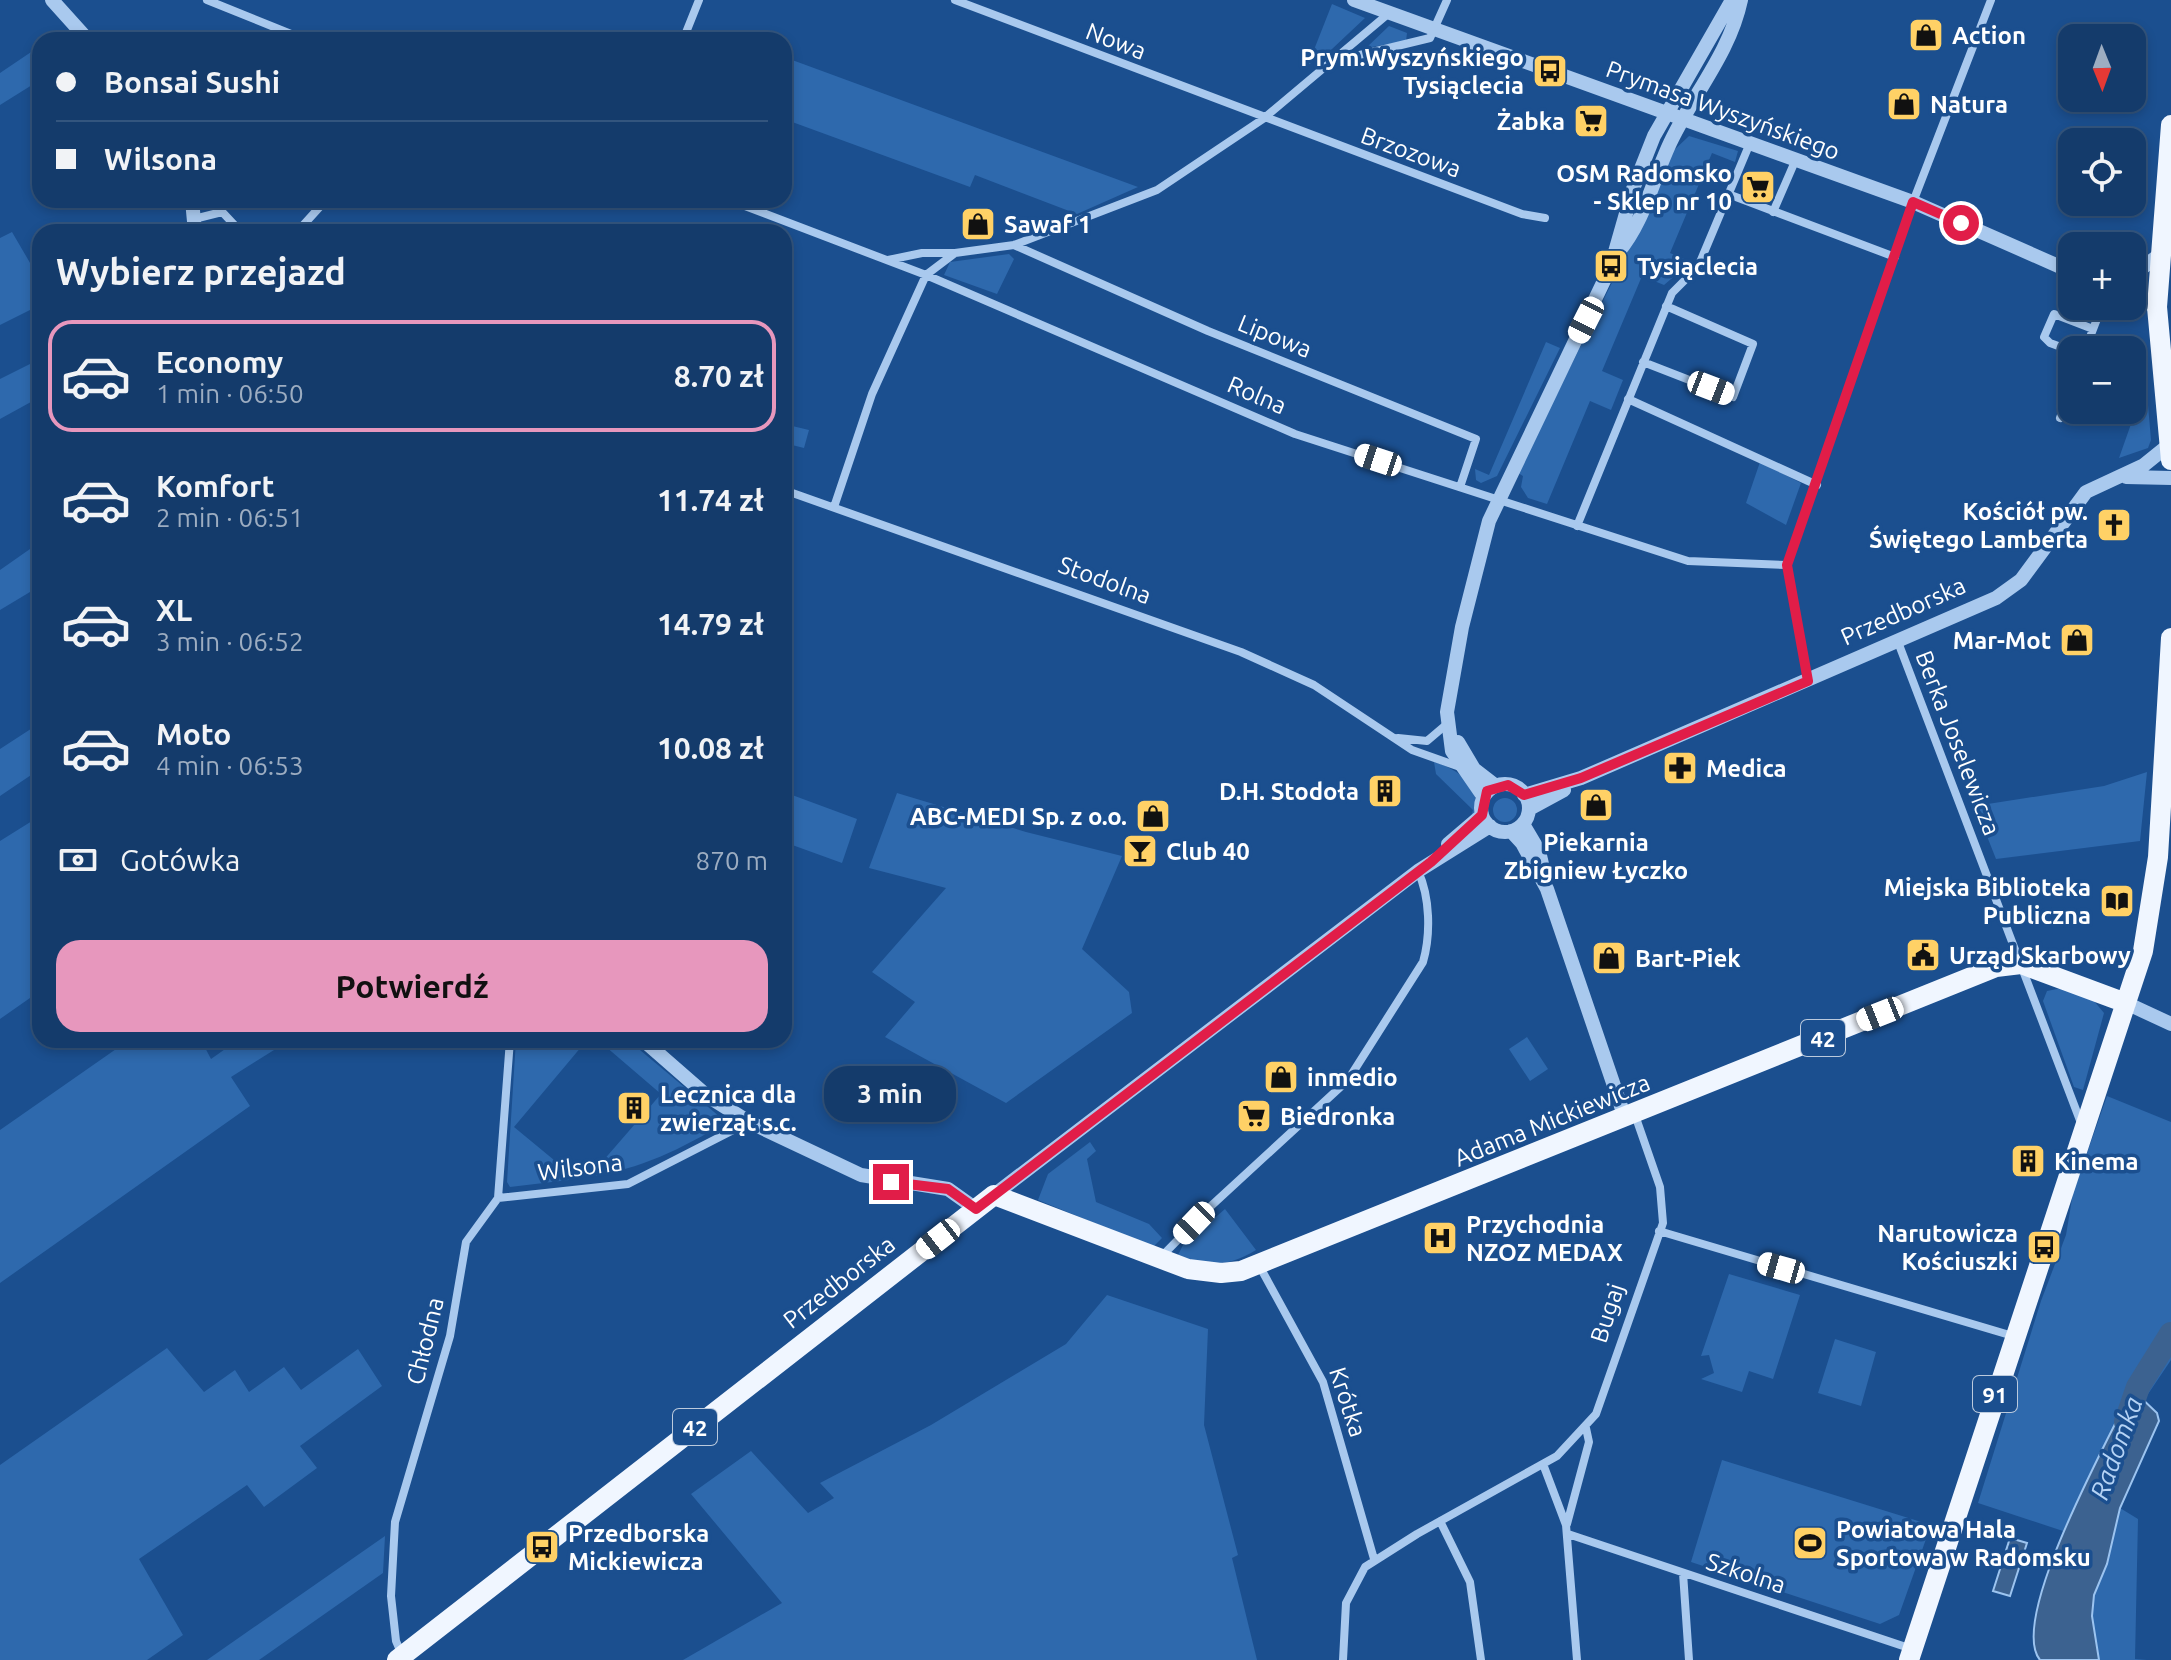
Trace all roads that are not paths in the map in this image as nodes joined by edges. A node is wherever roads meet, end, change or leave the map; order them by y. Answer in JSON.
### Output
{"nodes":[{"id":1,"x":52,"y":0,"type":"edge"},
{"id":2,"x":207,"y":0,"type":"edge"},
{"id":3,"x":699,"y":0,"type":"edge"},
{"id":4,"x":955,"y":0,"type":"edge"},
{"id":5,"x":1354,"y":0,"type":"edge"},
{"id":6,"x":1447,"y":0,"type":"edge"},
{"id":7,"x":1732,"y":0,"type":"edge"},
{"id":8,"x":1741,"y":0,"type":"edge"},
{"id":9,"x":1991,"y":0,"type":"edge"},
{"id":10,"x":1388,"y":14,"type":"junction"},
{"id":11,"x":1436,"y":30,"type":"junction"},
{"id":12,"x":81,"y":32,"type":"edge"},
{"id":13,"x":286,"y":32,"type":"edge"},
{"id":14,"x":686,"y":32,"type":"edge"},
{"id":15,"x":1331,"y":63,"type":"junction"},
{"id":16,"x":1666,"y":113,"type":"junction"},
{"id":17,"x":1263,"y":119,"type":"junction"},
{"id":18,"x":1683,"y":119,"type":"junction"},
{"id":19,"x":2171,"y":125,"type":"edge"},
{"id":20,"x":1750,"y":142,"type":"junction"},
{"id":21,"x":1796,"y":159,"type":"junction"},
{"id":22,"x":1728,"y":194,"type":"junction"},
{"id":23,"x":1913,"y":202,"type":"junction"},
{"id":24,"x":218,"y":208,"type":"edge"},
{"id":25,"x":319,"y":208,"type":"edge"},
{"id":26,"x":750,"y":208,"type":"edge"},
{"id":27,"x":222,"y":212,"type":"junction"},
{"id":28,"x":1773,"y":212,"type":"junction"},
{"id":29,"x":1545,"y":218,"type":"dead end"},
{"id":30,"x":198,"y":224,"type":"edge"},
{"id":31,"x":233,"y":224,"type":"edge"},
{"id":32,"x":304,"y":224,"type":"edge"},
{"id":33,"x":1014,"y":245,"type":"junction"},
{"id":34,"x":955,"y":253,"type":"junction"},
{"id":35,"x":2159,"y":255,"type":"junction"},
{"id":36,"x":1615,"y":256,"type":"junction"},
{"id":37,"x":1895,"y":257,"type":"junction"},
{"id":38,"x":888,"y":260,"type":"junction"},
{"id":39,"x":2146,"y":265,"type":"edge"},
{"id":40,"x":2058,"y":266,"type":"edge"},
{"id":41,"x":926,"y":275,"type":"junction"},
{"id":42,"x":1666,"y":306,"type":"junction"},
{"id":43,"x":2164,"y":310,"type":"edge"},
{"id":44,"x":2097,"y":320,"type":"edge"},
{"id":45,"x":2093,"y":329,"type":"junction"},
{"id":46,"x":2090,"y":336,"type":"edge"},
{"id":47,"x":2058,"y":346,"type":"edge"},
{"id":48,"x":1643,"y":362,"type":"junction"},
{"id":49,"x":1628,"y":399,"type":"junction"},
{"id":50,"x":2170,"y":452,"type":"edge"},
{"id":51,"x":2118,"y":478,"type":"junction"},
{"id":52,"x":2171,"y":478,"type":"edge"},
{"id":53,"x":1817,"y":485,"type":"junction"},
{"id":54,"x":1460,"y":487,"type":"junction"},
{"id":55,"x":792,"y":493,"type":"edge"},
{"id":56,"x":1497,"y":501,"type":"junction"},
{"id":57,"x":834,"y":507,"type":"junction"},
{"id":58,"x":1577,"y":526,"type":"junction"},
{"id":59,"x":1787,"y":565,"type":"junction"},
{"id":60,"x":2171,"y":638,"type":"edge"},
{"id":61,"x":1898,"y":642,"type":"junction"},
{"id":62,"x":1808,"y":681,"type":"junction"},
{"id":63,"x":1447,"y":724,"type":"junction"},
{"id":64,"x":1398,"y":738,"type":"junction"},
{"id":65,"x":1460,"y":767,"type":"junction"},
{"id":66,"x":1496,"y":786,"type":"junction"},
{"id":67,"x":1483,"y":796,"type":"junction"},
{"id":68,"x":1521,"y":815,"type":"junction"},
{"id":69,"x":1486,"y":821,"type":"junction"},
{"id":70,"x":1425,"y":866,"type":"junction"},
{"id":71,"x":2021,"y":964,"type":"junction"},
{"id":72,"x":2126,"y":1003,"type":"junction"},
{"id":73,"x":2171,"y":1024,"type":"edge"},
{"id":74,"x":509,"y":1048,"type":"edge"},
{"id":75,"x":652,"y":1048,"type":"edge"},
{"id":76,"x":1630,"y":1116,"type":"junction"},
{"id":77,"x":749,"y":1122,"type":"junction"},
{"id":78,"x":2082,"y":1128,"type":"junction"},
{"id":79,"x":994,"y":1195,"type":"junction"},
{"id":80,"x":498,"y":1198,"type":"junction"},
{"id":81,"x":976,"y":1209,"type":"junction"},
{"id":82,"x":1659,"y":1231,"type":"junction"},
{"id":83,"x":1159,"y":1259,"type":"junction"},
{"id":84,"x":1260,"y":1267,"type":"junction"},
{"id":85,"x":2013,"y":1336,"type":"junction"},
{"id":86,"x":1586,"y":1428,"type":"junction"},
{"id":87,"x":1543,"y":1464,"type":"junction"},
{"id":88,"x":1440,"y":1521,"type":"junction"},
{"id":89,"x":1567,"y":1530,"type":"junction"},
{"id":90,"x":1374,"y":1559,"type":"junction"},
{"id":91,"x":1683,"y":1573,"type":"junction"},
{"id":92,"x":1911,"y":1655,"type":"edge"},
{"id":93,"x":400,"y":1658,"type":"edge"},
{"id":94,"x":1343,"y":1660,"type":"edge"},
{"id":95,"x":1481,"y":1660,"type":"edge"},
{"id":96,"x":1577,"y":1660,"type":"edge"},
{"id":97,"x":1689,"y":1660,"type":"edge"}],
"edges":[{"from":1,"to":12,"type":"street"},
{"from":2,"to":13,"type":"street"},
{"from":3,"to":14,"type":"street"},
{"from":4,"to":17,"type":"street","name":"Nowa"},
{"from":5,"to":10,"type":"street","name":"Prymasa Wyszyńskiego"},
{"from":6,"to":11,"type":"street"},
{"from":7,"to":16,"type":"street"},
{"from":8,"to":18,"type":"street"},
{"from":9,"to":23,"type":"street"},
{"from":10,"to":11,"type":"street","name":"Prymasa Wyszyńskiego"},
{"from":10,"to":15,"type":"street"},
{"from":11,"to":15,"type":"street"},
{"from":11,"to":16,"type":"street","name":"Prymasa Wyszyńskiego"},
{"from":15,"to":17,"type":"street"},
{"from":16,"to":18,"type":"street","name":"Prymasa Wyszyńskiego"},
{"from":16,"to":36,"type":"street"},
{"from":17,"to":29,"type":"street","name":"Brzozowa"},
{"from":17,"to":33,"type":"street"},
{"from":18,"to":20,"type":"street","name":"Prymasa Wyszyńskiego"},
{"from":18,"to":36,"type":"street"},
{"from":19,"to":35,"type":"main road"},
{"from":20,"to":21,"type":"street","name":"Prymasa Wyszyńskiego"},
{"from":20,"to":22,"type":"street"},
{"from":21,"to":23,"type":"street","name":"Prymasa Wyszyńskiego"},
{"from":21,"to":28,"type":"street"},
{"from":22,"to":28,"type":"street"},
{"from":22,"to":42,"type":"street"},
{"from":23,"to":37,"type":"street"},
{"from":23,"to":40,"type":"street","name":"Prymasa Wyszyńskiego"},
{"from":24,"to":27,"type":"street"},
{"from":25,"to":32,"type":"street"},
{"from":26,"to":38,"type":"street","name":"Rolna"},
{"from":27,"to":30,"type":"street"},
{"from":27,"to":31,"type":"street"},
{"from":28,"to":37,"type":"street"},
{"from":33,"to":34,"type":"street"},
{"from":33,"to":54,"type":"street","name":"Lipowa"},
{"from":34,"to":38,"type":"street"},
{"from":34,"to":41,"type":"street"},
{"from":35,"to":39,"type":"street"},
{"from":35,"to":43,"type":"main road"},
{"from":36,"to":56,"type":"street"},
{"from":37,"to":53,"type":"street"},
{"from":38,"to":41,"type":"street","name":"Rolna"},
{"from":41,"to":54,"type":"street","name":"Rolna"},
{"from":41,"to":57,"type":"street"},
{"from":42,"to":48,"type":"street"},
{"from":42,"to":48,"type":"street"},
{"from":43,"to":50,"type":"main road"},
{"from":44,"to":45,"type":"street"},
{"from":45,"to":46,"type":"street"},
{"from":45,"to":47,"type":"street"},
{"from":48,"to":49,"type":"street"},
{"from":49,"to":53,"type":"street"},
{"from":49,"to":58,"type":"street"},
{"from":50,"to":51,"type":"street","name":"Przedborska"},
{"from":51,"to":52,"type":"street","name":"Przedborska"},
{"from":51,"to":61,"type":"street","name":"Przedborska"},
{"from":53,"to":59,"type":"street"},
{"from":54,"to":56,"type":"street","name":"Rolna"},
{"from":55,"to":57,"type":"street","name":"Stodolna"},
{"from":56,"to":58,"type":"street","name":"Rolna"},
{"from":56,"to":63,"type":"street"},
{"from":57,"to":64,"type":"street","name":"Stodolna"},
{"from":58,"to":59,"type":"street","name":"Rolna"},
{"from":59,"to":62,"type":"street"},
{"from":60,"to":72,"type":"main road"},
{"from":61,"to":62,"type":"street","name":"Przedborska"},
{"from":61,"to":71,"type":"street","name":"Berka Joselewicza"},
{"from":62,"to":68,"type":"street","name":"Przedborska"},
{"from":63,"to":64,"type":"street"},
{"from":63,"to":65,"type":"street"},
{"from":63,"to":66,"type":"street"},
{"from":64,"to":65,"type":"street","name":"Stodolna"},
{"from":65,"to":67,"type":"street"},
{"from":66,"to":67,"type":"street"},
{"from":66,"to":68,"type":"street"},
{"from":67,"to":69,"type":"street"},
{"from":68,"to":69,"type":"street"},
{"from":68,"to":76,"type":"street","name":"Bugaj"},
{"from":69,"to":70,"type":"street","name":"Przedborska"},
{"from":70,"to":79,"type":"street","name":"Przedborska"},
{"from":70,"to":83,"type":"street"},
{"from":71,"to":72,"type":"main road"},
{"from":71,"to":76,"type":"main road","name":"Adama Mickiewicza","number":"42"},
{"from":71,"to":78,"type":"street","name":"Berka Joselewicza"},
{"from":72,"to":73,"type":"street"},
{"from":72,"to":78,"type":"main road","number":"91"},
{"from":74,"to":80,"type":"street"},
{"from":75,"to":77,"type":"street"},
{"from":76,"to":82,"type":"street","name":"Bugaj"},
{"from":76,"to":84,"type":"main road","name":"Adama Mickiewicza","number":"42"},
{"from":77,"to":80,"type":"street","name":"Wilsona"},
{"from":77,"to":81,"type":"street"},
{"from":78,"to":85,"type":"main road","number":"91"},
{"from":79,"to":81,"type":"main road","name":"Przedborska","number":"42"},
{"from":79,"to":83,"type":"main road","name":"Adama Mickiewicza","number":"42"},
{"from":80,"to":93,"type":"street","name":"Chłodna"},
{"from":81,"to":93,"type":"main road","name":"Przedborska","number":"42"},
{"from":82,"to":85,"type":"street"},
{"from":82,"to":86,"type":"street","name":"Bugaj"},
{"from":83,"to":84,"type":"main road","name":"Adama Mickiewicza","number":"42"},
{"from":84,"to":90,"type":"street","name":"Krótka"},
{"from":85,"to":92,"type":"main road","number":"91"},
{"from":86,"to":87,"type":"street"},
{"from":86,"to":89,"type":"street","name":"Bugaj"},
{"from":87,"to":88,"type":"street"},
{"from":87,"to":89,"type":"street","name":"Bugaj"},
{"from":88,"to":90,"type":"street"},
{"from":88,"to":95,"type":"street"},
{"from":89,"to":91,"type":"street","name":"Szkolna"},
{"from":89,"to":96,"type":"street","name":"Bugaj"},
{"from":90,"to":94,"type":"street"},
{"from":91,"to":92,"type":"street","name":"Szkolna"},
{"from":91,"to":97,"type":"street"}]}
